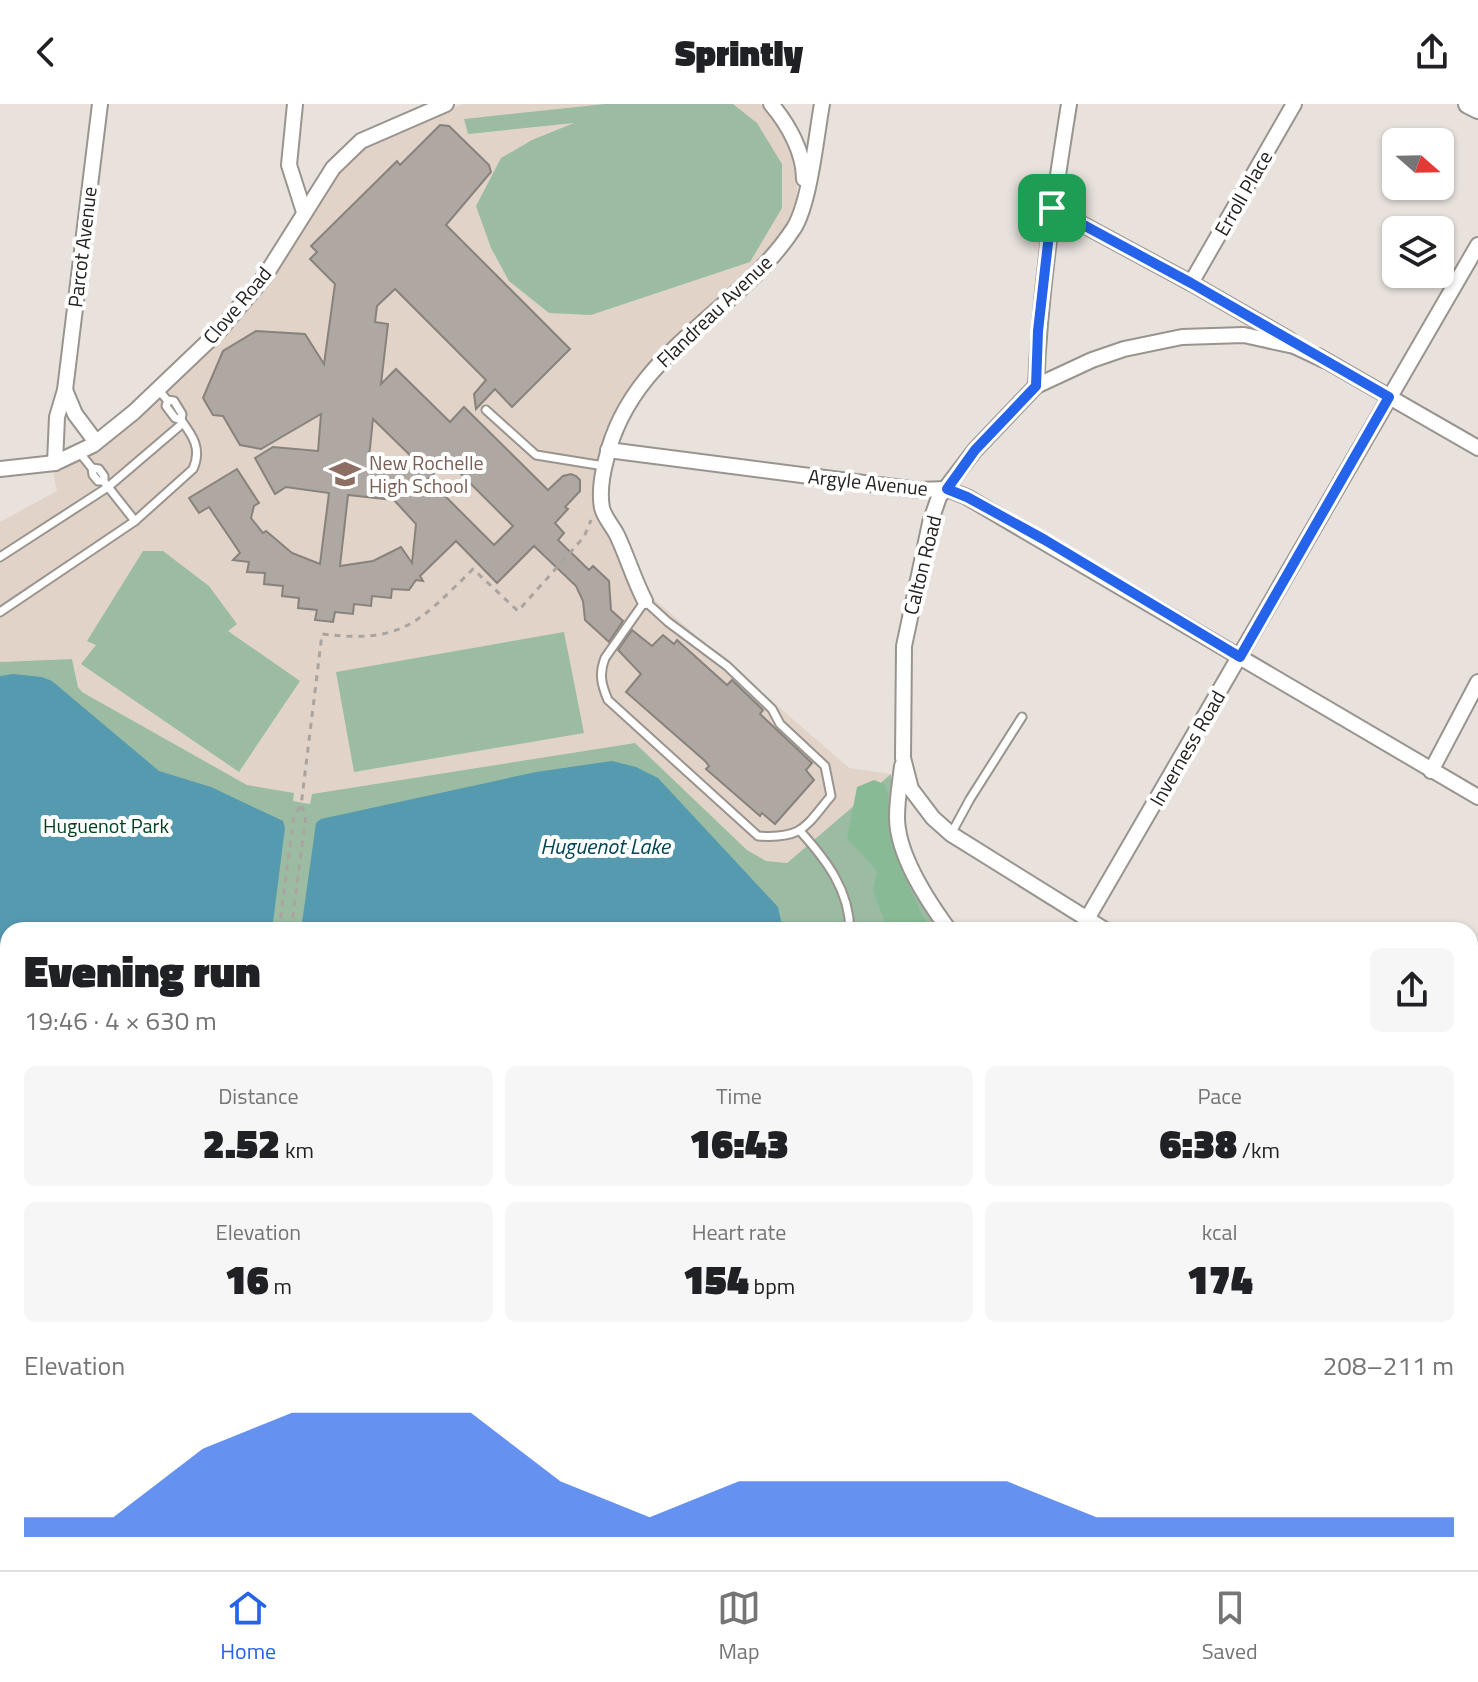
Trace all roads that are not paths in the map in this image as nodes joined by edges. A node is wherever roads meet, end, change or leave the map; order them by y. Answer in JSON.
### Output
{"nodes":[{"id":1,"x":100,"y":104,"type":"edge"},
{"id":2,"x":295,"y":104,"type":"edge"},
{"id":3,"x":446,"y":104,"type":"edge"},
{"id":4,"x":771,"y":104,"type":"edge"},
{"id":5,"x":822,"y":104,"type":"edge"},
{"id":6,"x":1069,"y":104,"type":"edge"},
{"id":7,"x":1294,"y":104,"type":"edge"},
{"id":8,"x":1468,"y":104,"type":"edge"},
{"id":9,"x":1478,"y":109,"type":"edge"},
{"id":10,"x":804,"y":203,"type":"junction"},
{"id":11,"x":1052,"y":208,"type":"junction"},
{"id":12,"x":304,"y":212,"type":"junction"},
{"id":13,"x":1478,"y":245,"type":"edge"},
{"id":14,"x":1191,"y":283,"type":"junction"},
{"id":15,"x":1324,"y":360,"type":"junction"},
{"id":16,"x":1036,"y":386,"type":"junction"},
{"id":17,"x":65,"y":390,"type":"junction"},
{"id":18,"x":163,"y":395,"type":"junction"},
{"id":19,"x":1389,"y":397,"type":"junction"},
{"id":20,"x":486,"y":410,"type":"dead end"},
{"id":21,"x":182,"y":422,"type":"junction"},
{"id":22,"x":96,"y":442,"type":"junction"},
{"id":23,"x":1478,"y":448,"type":"edge"},
{"id":24,"x":608,"y":450,"type":"junction"},
{"id":25,"x":79,"y":452,"type":"junction"},
{"id":26,"x":55,"y":463,"type":"junction"},
{"id":27,"x":604,"y":466,"type":"junction"},
{"id":28,"x":0,"y":469,"type":"edge"},
{"id":29,"x":106,"y":484,"type":"junction"},
{"id":30,"x":947,"y":489,"type":"junction"},
{"id":31,"x":135,"y":521,"type":"junction"},
{"id":32,"x":0,"y":557,"type":"edge"},
{"id":33,"x":645,"y":601,"type":"junction"},
{"id":34,"x":0,"y":612,"type":"edge"},
{"id":35,"x":1240,"y":657,"type":"junction"},
{"id":36,"x":1478,"y":682,"type":"edge"},
{"id":37,"x":1022,"y":717,"type":"dead end"},
{"id":38,"x":903,"y":758,"type":"junction"},
{"id":39,"x":1431,"y":771,"type":"junction"},
{"id":40,"x":1478,"y":797,"type":"edge"},
{"id":41,"x":801,"y":832,"type":"junction"},
{"id":42,"x":951,"y":834,"type":"junction"},
{"id":43,"x":1087,"y":919,"type":"junction"},
{"id":44,"x":849,"y":922,"type":"edge"},
{"id":45,"x":943,"y":922,"type":"edge"},
{"id":46,"x":1092,"y":922,"type":"edge"}],
"edges":[{"from":1,"to":17,"type":"street","name":"Parcot Avenue"},
{"from":2,"to":12,"type":"street"},
{"from":3,"to":12,"type":"street","name":"Clove Road"},
{"from":4,"to":10,"type":"street"},
{"from":5,"to":10,"type":"street","name":"Flandreau Avenue"},
{"from":6,"to":11,"type":"street"},
{"from":7,"to":14,"type":"street","name":"Erroll Place"},
{"from":8,"to":9,"type":"street"},
{"from":10,"to":24,"type":"street","name":"Flandreau Avenue"},
{"from":11,"to":14,"type":"street"},
{"from":11,"to":16,"type":"street"},
{"from":12,"to":18,"type":"street","name":"Clove Road"},
{"from":13,"to":19,"type":"street","name":"Inverness Road"},
{"from":14,"to":15,"type":"street"},
{"from":15,"to":16,"type":"street","name":"Calton Road"},
{"from":15,"to":19,"type":"street"},
{"from":16,"to":30,"type":"street","name":"Calton Road"},
{"from":17,"to":22,"type":"street"},
{"from":17,"to":26,"type":"street","name":"Parcot Avenue"},
{"from":18,"to":21,"type":"lane"},
{"from":18,"to":22,"type":"street","name":"Clove Road"},
{"from":19,"to":23,"type":"street"},
{"from":19,"to":35,"type":"street","name":"Inverness Road"},
{"from":20,"to":27,"type":"lane"},
{"from":21,"to":29,"type":"lane"},
{"from":21,"to":31,"type":"lane"},
{"from":22,"to":25,"type":"street","name":"Clove Road"},
{"from":24,"to":27,"type":"street","name":"Flandreau Avenue"},
{"from":24,"to":30,"type":"street","name":"Argyle Avenue"},
{"from":25,"to":26,"type":"street","name":"Clove Road"},
{"from":25,"to":29,"type":"lane"},
{"from":26,"to":28,"type":"street","name":"Clove Road"},
{"from":27,"to":33,"type":"street","name":"Flandreau Avenue"},
{"from":29,"to":31,"type":"lane"},
{"from":29,"to":32,"type":"lane"},
{"from":30,"to":35,"type":"street","name":"Argyle Avenue"},
{"from":30,"to":38,"type":"street","name":"Calton Road"},
{"from":31,"to":34,"type":"lane"},
{"from":33,"to":41,"type":"lane"},
{"from":33,"to":41,"type":"lane"},
{"from":35,"to":39,"type":"street","name":"Argyle Avenue"},
{"from":35,"to":43,"type":"street","name":"Inverness Road"},
{"from":36,"to":39,"type":"street"},
{"from":37,"to":42,"type":"lane"},
{"from":38,"to":42,"type":"street","name":"Calton Road"},
{"from":38,"to":45,"type":"street"},
{"from":39,"to":40,"type":"street","name":"Argyle Avenue"},
{"from":41,"to":44,"type":"lane"},
{"from":42,"to":43,"type":"street","name":"Calton Road"},
{"from":43,"to":46,"type":"street","name":"Calton Road"}]}
